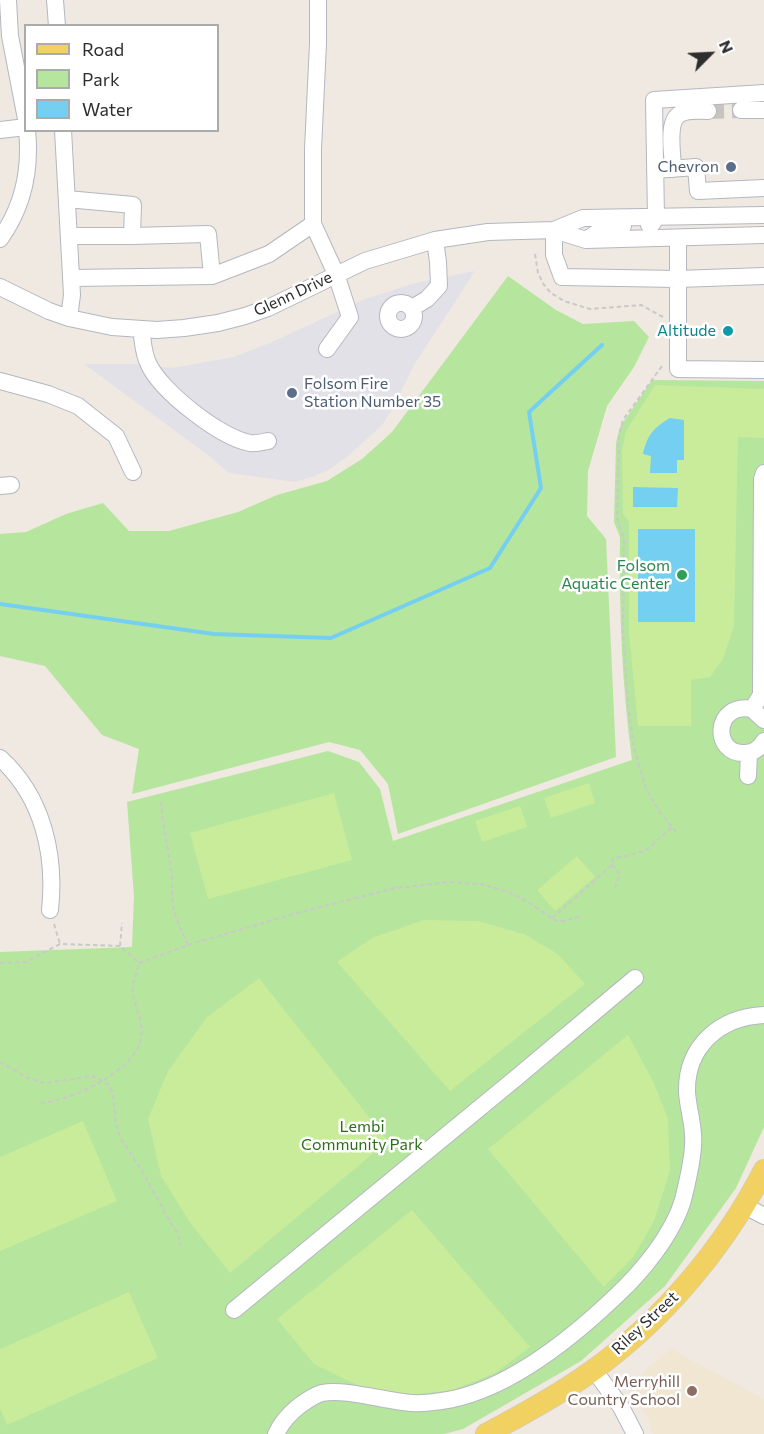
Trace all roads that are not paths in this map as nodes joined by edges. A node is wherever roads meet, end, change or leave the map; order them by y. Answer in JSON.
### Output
{"nodes":[{"id":1,"x":8,"y":0,"type":"edge"},
{"id":2,"x":55,"y":0,"type":"edge"},
{"id":3,"x":318,"y":0,"type":"edge"},
{"id":4,"x":57,"y":24,"type":"edge"},
{"id":5,"x":764,"y":96,"type":"edge"},
{"id":6,"x":24,"y":109,"type":"edge"},
{"id":7,"x":741,"y":110,"type":"tunnel mouth"},
{"id":8,"x":764,"y":110,"type":"edge"},
{"id":9,"x":708,"y":111,"type":"tunnel mouth"},
{"id":10,"x":24,"y":129,"type":"edge"},
{"id":11,"x":0,"y":130,"type":"edge"},
{"id":12,"x":26,"y":132,"type":"edge"},
{"id":13,"x":63,"y":132,"type":"edge"},
{"id":14,"x":674,"y":169,"type":"junction"},
{"id":15,"x":655,"y":170,"type":"junction"},
{"id":16,"x":764,"y":188,"type":"edge"},
{"id":17,"x":67,"y":200,"type":"junction"},
{"id":18,"x":764,"y":215,"type":"edge"},
{"id":19,"x":656,"y":218,"type":"junction"},
{"id":20,"x":314,"y":224,"type":"junction"},
{"id":21,"x":554,"y":230,"type":"junction"},
{"id":22,"x":764,"y":235,"type":"edge"},
{"id":23,"x":69,"y":236,"type":"junction"},
{"id":24,"x":132,"y":236,"type":"junction"},
{"id":25,"x":0,"y":239,"type":"edge"},
{"id":26,"x":678,"y":239,"type":"junction"},
{"id":27,"x":435,"y":240,"type":"junction"},
{"id":28,"x":586,"y":240,"type":"junction"},
{"id":29,"x":336,"y":274,"type":"junction"},
{"id":30,"x":212,"y":276,"type":"junction"},
{"id":31,"x":764,"y":276,"type":"edge"},
{"id":32,"x":72,"y":278,"type":"junction"},
{"id":33,"x":678,"y":279,"type":"junction"},
{"id":34,"x":0,"y":287,"type":"edge"},
{"id":35,"x":412,"y":308,"type":"dead end"},
{"id":36,"x":69,"y":318,"type":"junction"},
{"id":37,"x":141,"y":329,"type":"junction"},
{"id":38,"x":327,"y":349,"type":"dead end"},
{"id":39,"x":764,"y":370,"type":"edge"},
{"id":40,"x":0,"y":381,"type":"edge"},
{"id":41,"x":268,"y":441,"type":"dead end"},
{"id":42,"x":133,"y":472,"type":"dead end"},
{"id":43,"x":764,"y":474,"type":"edge"},
{"id":44,"x":758,"y":715,"type":"edge"},
{"id":45,"x":764,"y":741,"type":"edge"},
{"id":46,"x":749,"y":753,"type":"junction"},
{"id":47,"x":0,"y":758,"type":"edge"},
{"id":48,"x":748,"y":776,"type":"dead end"},
{"id":49,"x":50,"y":910,"type":"road end"},
{"id":50,"x":635,"y":978,"type":"dead end"},
{"id":51,"x":764,"y":1015,"type":"edge"},
{"id":52,"x":757,"y":1190,"type":"edge"},
{"id":53,"x":764,"y":1216,"type":"edge"},
{"id":54,"x":234,"y":1310,"type":"dead end"},
{"id":55,"x":594,"y":1370,"type":"junction"},
{"id":56,"x":276,"y":1434,"type":"edge"},
{"id":57,"x":486,"y":1434,"type":"edge"},
{"id":58,"x":635,"y":1434,"type":"edge"}],
"edges":[{"from":1,"to":6,"type":"street"},
{"from":2,"to":4,"type":"street"},
{"from":3,"to":20,"type":"street"},
{"from":5,"to":15,"type":"street"},
{"from":7,"to":8,"type":"street"},
{"from":9,"to":14,"type":"street"},
{"from":10,"to":11,"type":"street"},
{"from":12,"to":25,"type":"street"},
{"from":13,"to":17,"type":"street"},
{"from":14,"to":15,"type":"street"},
{"from":14,"to":16,"type":"street"},
{"from":15,"to":19,"type":"street"},
{"from":17,"to":23,"type":"street"},
{"from":17,"to":24,"type":"street"},
{"from":18,"to":19,"type":"street","name":"Glenn Drive"},
{"from":19,"to":21,"type":"street","name":"Glenn Drive"},
{"from":19,"to":28,"type":"street"},
{"from":20,"to":29,"type":"street"},
{"from":20,"to":30,"type":"street"},
{"from":21,"to":27,"type":"street","name":"Glenn Drive"},
{"from":21,"to":28,"type":"street","name":"Glenn Drive"},
{"from":21,"to":33,"type":"street"},
{"from":22,"to":26,"type":"street","name":"Glenn Drive"},
{"from":23,"to":24,"type":"street"},
{"from":23,"to":32,"type":"street"},
{"from":24,"to":30,"type":"street"},
{"from":26,"to":28,"type":"street","name":"Glenn Drive"},
{"from":26,"to":33,"type":"street"},
{"from":27,"to":29,"type":"street","name":"Glenn Drive"},
{"from":27,"to":35,"type":"street"},
{"from":29,"to":37,"type":"street","name":"Glenn Drive"},
{"from":29,"to":38,"type":"street"},
{"from":30,"to":32,"type":"street"},
{"from":31,"to":33,"type":"street"},
{"from":32,"to":36,"type":"street"},
{"from":33,"to":39,"type":"street"},
{"from":34,"to":36,"type":"street","name":"Glenn Drive"},
{"from":36,"to":37,"type":"street","name":"Glenn Drive"},
{"from":37,"to":41,"type":"street"},
{"from":40,"to":42,"type":"street"},
{"from":43,"to":44,"type":"street"},
{"from":44,"to":46,"type":"street"},
{"from":45,"to":46,"type":"street"},
{"from":46,"to":48,"type":"street"},
{"from":47,"to":49,"type":"street"},
{"from":50,"to":54,"type":"street"},
{"from":51,"to":56,"type":"street"},
{"from":52,"to":53,"type":"street"},
{"from":52,"to":55,"type":"main road","name":"Riley Street"},
{"from":55,"to":57,"type":"main road","name":"Riley Street"},
{"from":55,"to":58,"type":"street"}]}
